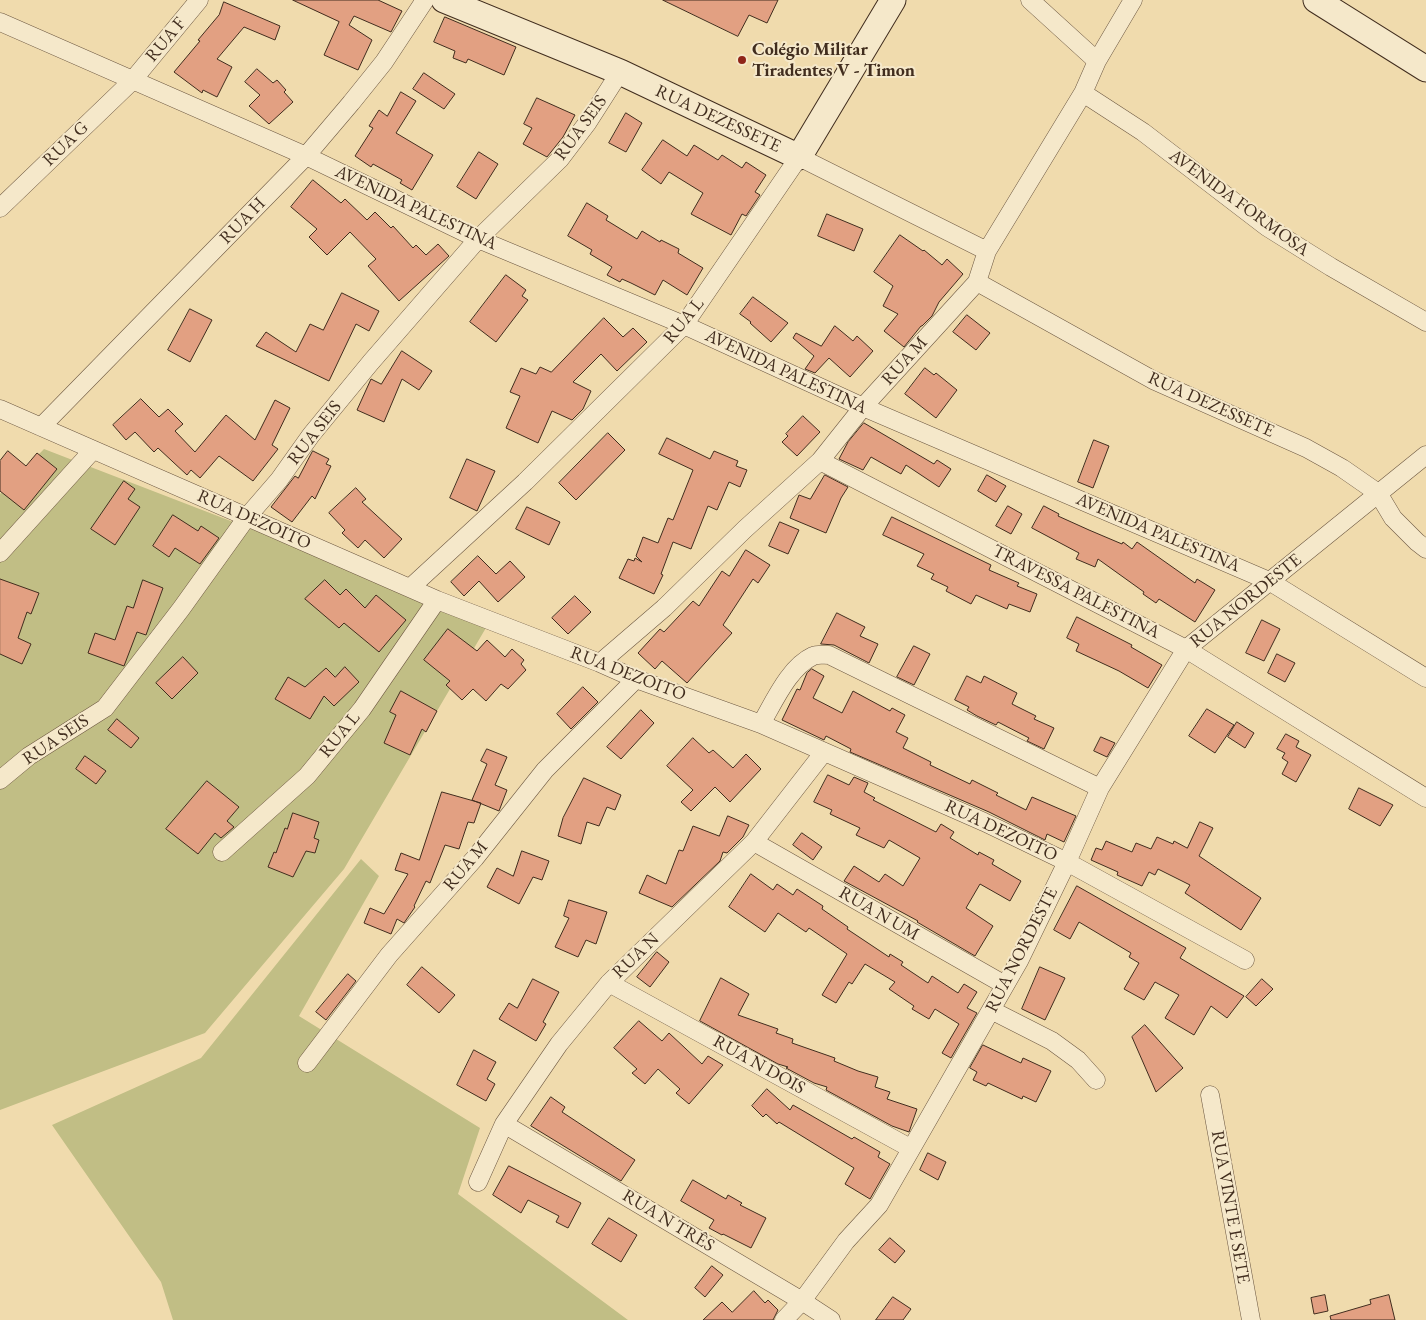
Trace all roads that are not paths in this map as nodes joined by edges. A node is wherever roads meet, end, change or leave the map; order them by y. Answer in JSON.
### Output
{"nodes":[{"id":1,"x":199,"y":0,"type":"edge"},
{"id":2,"x":425,"y":0,"type":"edge"},
{"id":3,"x":444,"y":0,"type":"edge"},
{"id":4,"x":893,"y":0,"type":"edge"},
{"id":5,"x":1030,"y":0,"type":"edge"},
{"id":6,"x":1133,"y":0,"type":"edge"},
{"id":7,"x":1316,"y":0,"type":"edge"},
{"id":8,"x":0,"y":22,"type":"edge"},
{"id":9,"x":1097,"y":62,"type":"junction"},
{"id":10,"x":1426,"y":68,"type":"edge"},
{"id":11,"x":620,"y":72,"type":"junction"},
{"id":12,"x":132,"y":81,"type":"junction"},
{"id":13,"x":1083,"y":93,"type":"junction"},
{"id":14,"x":306,"y":156,"type":"junction"},
{"id":15,"x":800,"y":157,"type":"junction"},
{"id":16,"x":0,"y":208,"type":"edge"},
{"id":17,"x":478,"y":239,"type":"junction"},
{"id":18,"x":987,"y":251,"type":"junction"},
{"id":19,"x":977,"y":282,"type":"junction"},
{"id":20,"x":1426,"y":322,"type":"edge"},
{"id":21,"x":684,"y":325,"type":"junction"},
{"id":22,"x":864,"y":407,"type":"junction"},
{"id":23,"x":0,"y":409,"type":"edge"},
{"id":24,"x":42,"y":427,"type":"junction"},
{"id":25,"x":93,"y":450,"type":"junction"},
{"id":26,"x":1426,"y":455,"type":"edge"},
{"id":27,"x":820,"y":461,"type":"junction"},
{"id":28,"x":1378,"y":493,"type":"junction"},
{"id":29,"x":247,"y":517,"type":"junction"},
{"id":30,"x":1426,"y":549,"type":"edge"},
{"id":31,"x":0,"y":553,"type":"edge"},
{"id":32,"x":1269,"y":581,"type":"junction"},
{"id":33,"x":410,"y":588,"type":"junction"},
{"id":34,"x":437,"y":600,"type":"junction"},
{"id":35,"x":1186,"y":649,"type":"junction"},
{"id":36,"x":600,"y":663,"type":"junction"},
{"id":37,"x":1426,"y":678,"type":"edge"},
{"id":38,"x":636,"y":679,"type":"junction"},
{"id":39,"x":761,"y":724,"type":"junction"},
{"id":40,"x":824,"y":752,"type":"junction"},
{"id":41,"x":0,"y":780,"type":"edge"},
{"id":42,"x":1100,"y":788,"type":"junction"},
{"id":43,"x":1426,"y":798,"type":"edge"},
{"id":44,"x":754,"y":842,"type":"junction"},
{"id":45,"x":222,"y":852,"type":"dead end"},
{"id":46,"x":1067,"y":862,"type":"junction"},
{"id":47,"x":1245,"y":960,"type":"dead end"},
{"id":48,"x":608,"y":982,"type":"junction"},
{"id":49,"x":1005,"y":985,"type":"junction"},
{"id":50,"x":991,"y":1010,"type":"junction"},
{"id":51,"x":307,"y":1062,"type":"dead end"},
{"id":52,"x":1096,"y":1080,"type":"dead end"},
{"id":53,"x":1210,"y":1094,"type":"dead end"},
{"id":54,"x":504,"y":1124,"type":"junction"},
{"id":55,"x":910,"y":1148,"type":"junction"},
{"id":56,"x":478,"y":1182,"type":"dead end"},
{"id":57,"x":802,"y":1301,"type":"junction"},
{"id":58,"x":784,"y":1320,"type":"edge"},
{"id":59,"x":831,"y":1320,"type":"edge"},
{"id":60,"x":1251,"y":1320,"type":"edge"}],
"edges":[{"from":1,"to":12,"type":"street","name":"RUA F"},
{"from":2,"to":14,"type":"street","name":"RUA H"},
{"from":3,"to":11,"type":"street","name":"RUA DEZESSETE"},
{"from":4,"to":15,"type":"street","name":"RUA L"},
{"from":5,"to":9,"type":"street"},
{"from":6,"to":9,"type":"street","name":"RUA M"},
{"from":7,"to":10,"type":"street"},
{"from":8,"to":12,"type":"street","name":"AVENIDA PALESTINA"},
{"from":9,"to":13,"type":"street","name":"RUA M"},
{"from":11,"to":15,"type":"street","name":"RUA DEZESSETE"},
{"from":11,"to":17,"type":"street","name":"RUA SEIS"},
{"from":12,"to":14,"type":"street","name":"AVENIDA PALESTINA"},
{"from":12,"to":16,"type":"street","name":"RUA G"},
{"from":13,"to":18,"type":"street","name":"RUA M"},
{"from":13,"to":20,"type":"street","name":"AVENIDA FORMOSA"},
{"from":14,"to":17,"type":"street","name":"AVENIDA PALESTINA"},
{"from":14,"to":24,"type":"street","name":"RUA H"},
{"from":15,"to":18,"type":"street","name":"RUA DEZESSETE"},
{"from":15,"to":21,"type":"street","name":"RUA L"},
{"from":17,"to":21,"type":"street","name":"AVENIDA PALESTINA"},
{"from":17,"to":29,"type":"street","name":"RUA SEIS"},
{"from":18,"to":19,"type":"street","name":"RUA M"},
{"from":19,"to":22,"type":"street","name":"RUA M"},
{"from":19,"to":28,"type":"street","name":"RUA DEZESSETE"},
{"from":21,"to":22,"type":"street","name":"AVENIDA PALESTINA"},
{"from":21,"to":33,"type":"street","name":"RUA L"},
{"from":22,"to":27,"type":"street","name":"RUA M"},
{"from":22,"to":32,"type":"street","name":"AVENIDA PALESTINA"},
{"from":23,"to":24,"type":"street","name":"RUA DEZOITO"},
{"from":24,"to":25,"type":"street","name":"RUA DEZOITO"},
{"from":25,"to":29,"type":"street","name":"RUA DEZOITO"},
{"from":25,"to":31,"type":"street"},
{"from":26,"to":28,"type":"street","name":"RUA NORDESTE"},
{"from":27,"to":35,"type":"street","name":"TRAVESSA PALESTINA"},
{"from":27,"to":36,"type":"street","name":"RUA M"},
{"from":28,"to":30,"type":"street","name":"RUA DEZESSETE"},
{"from":28,"to":32,"type":"street","name":"RUA NORDESTE"},
{"from":29,"to":33,"type":"street","name":"RUA DEZOITO"},
{"from":29,"to":41,"type":"street","name":"RUA SEIS"},
{"from":32,"to":35,"type":"street","name":"RUA NORDESTE"},
{"from":32,"to":37,"type":"street","name":"AVENIDA PALESTINA"},
{"from":33,"to":34,"type":"street","name":"RUA DEZOITO"},
{"from":34,"to":36,"type":"street","name":"RUA DEZOITO"},
{"from":34,"to":45,"type":"street","name":"RUA L"},
{"from":35,"to":42,"type":"street","name":"RUA NORDESTE"},
{"from":35,"to":43,"type":"street","name":"TRAVESSA PALESTINA"},
{"from":36,"to":38,"type":"street","name":"RUA DEZOITO"},
{"from":38,"to":39,"type":"street","name":"RUA DEZOITO"},
{"from":38,"to":51,"type":"street","name":"RUA M"},
{"from":39,"to":40,"type":"street","name":"RUA DEZOITO"},
{"from":39,"to":42,"type":"street"},
{"from":40,"to":44,"type":"street","name":"RUA N"},
{"from":40,"to":46,"type":"street","name":"RUA DEZOITO"},
{"from":42,"to":46,"type":"street","name":"RUA NORDESTE"},
{"from":44,"to":48,"type":"street","name":"RUA N"},
{"from":44,"to":49,"type":"street","name":"RUA N UM"},
{"from":46,"to":47,"type":"street","name":"RUA DEZOITO"},
{"from":46,"to":49,"type":"street","name":"RUA NORDESTE"},
{"from":48,"to":54,"type":"street","name":"RUA N"},
{"from":48,"to":55,"type":"street","name":"RUA N DOIS"},
{"from":49,"to":50,"type":"street","name":"RUA NORDESTE"},
{"from":50,"to":52,"type":"street"},
{"from":50,"to":55,"type":"street","name":"RUA NORDESTE"},
{"from":53,"to":60,"type":"street","name":"RUA VINTE E SETE"},
{"from":54,"to":56,"type":"street","name":"RUA N"},
{"from":54,"to":57,"type":"street","name":"RUA N TRÊS"},
{"from":55,"to":57,"type":"street","name":"RUA NORDESTE"},
{"from":57,"to":58,"type":"street","name":"RUA NORDESTE"},
{"from":57,"to":59,"type":"street","name":"RUA N TRÊS"}]}
